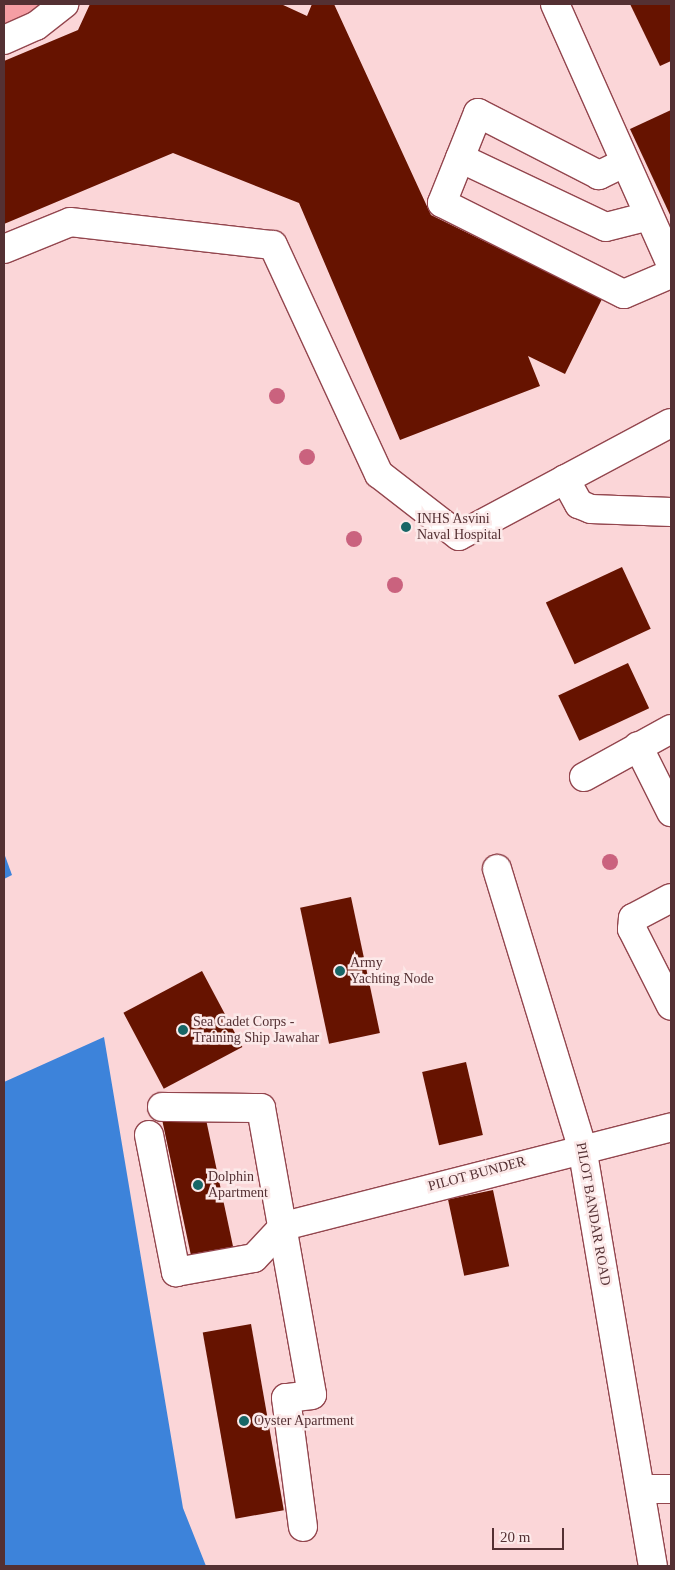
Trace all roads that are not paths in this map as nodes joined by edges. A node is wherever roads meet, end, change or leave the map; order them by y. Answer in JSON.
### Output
{"nodes":[{"id":1,"x":64,"y":4,"type":"edge"},
{"id":2,"x":555,"y":4,"type":"edge"},
{"id":3,"x":4,"y":40,"type":"edge"},
{"id":4,"x":460,"y":158,"type":"junction"},
{"id":5,"x":624,"y":163,"type":"junction"},
{"id":6,"x":649,"y":216,"type":"junction"},
{"id":7,"x":4,"y":249,"type":"edge"},
{"id":8,"x":671,"y":265,"type":"edge"},
{"id":9,"x":671,"y":274,"type":"edge"},
{"id":10,"x":671,"y":423,"type":"edge"},
{"id":11,"x":564,"y":479,"type":"junction"},
{"id":12,"x":671,"y":512,"type":"edge"},
{"id":13,"x":671,"y":729,"type":"edge"},
{"id":14,"x":638,"y":746,"type":"junction"},
{"id":15,"x":584,"y":776,"type":"dead end"},
{"id":16,"x":671,"y":812,"type":"edge"},
{"id":17,"x":497,"y":869,"type":"dead end"},
{"id":18,"x":671,"y":898,"type":"edge"},
{"id":19,"x":671,"y":1006,"type":"edge"},
{"id":20,"x":162,"y":1107,"type":"dead end"},
{"id":21,"x":671,"y":1127,"type":"edge"},
{"id":22,"x":149,"y":1135,"type":"dead end"},
{"id":23,"x":582,"y":1146,"type":"junction"},
{"id":24,"x":284,"y":1226,"type":"junction"},
{"id":25,"x":642,"y":1489,"type":"junction"},
{"id":26,"x":671,"y":1489,"type":"edge"},
{"id":27,"x":302,"y":1527,"type":"dead end"},
{"id":28,"x":653,"y":1566,"type":"edge"}],
"edges":[{"from":1,"to":3,"type":"street"},
{"from":2,"to":5,"type":"street"},
{"from":4,"to":5,"type":"street"},
{"from":4,"to":6,"type":"street"},
{"from":4,"to":9,"type":"street"},
{"from":5,"to":6,"type":"street"},
{"from":6,"to":8,"type":"street"},
{"from":7,"to":11,"type":"street"},
{"from":10,"to":11,"type":"street"},
{"from":11,"to":12,"type":"street"},
{"from":13,"to":14,"type":"street"},
{"from":14,"to":15,"type":"street"},
{"from":14,"to":16,"type":"street"},
{"from":17,"to":23,"type":"street","name":"PILOT BANDAR ROAD"},
{"from":18,"to":19,"type":"street"},
{"from":20,"to":24,"type":"street"},
{"from":21,"to":23,"type":"street","name":"PILOT BUNDER"},
{"from":22,"to":24,"type":"street"},
{"from":23,"to":24,"type":"street","name":"PILOT BUNDER"},
{"from":23,"to":25,"type":"street","name":"PILOT BANDAR ROAD"},
{"from":24,"to":27,"type":"street"},
{"from":25,"to":26,"type":"street"},
{"from":25,"to":28,"type":"street","name":"PILOT BANDAR ROAD"}]}
